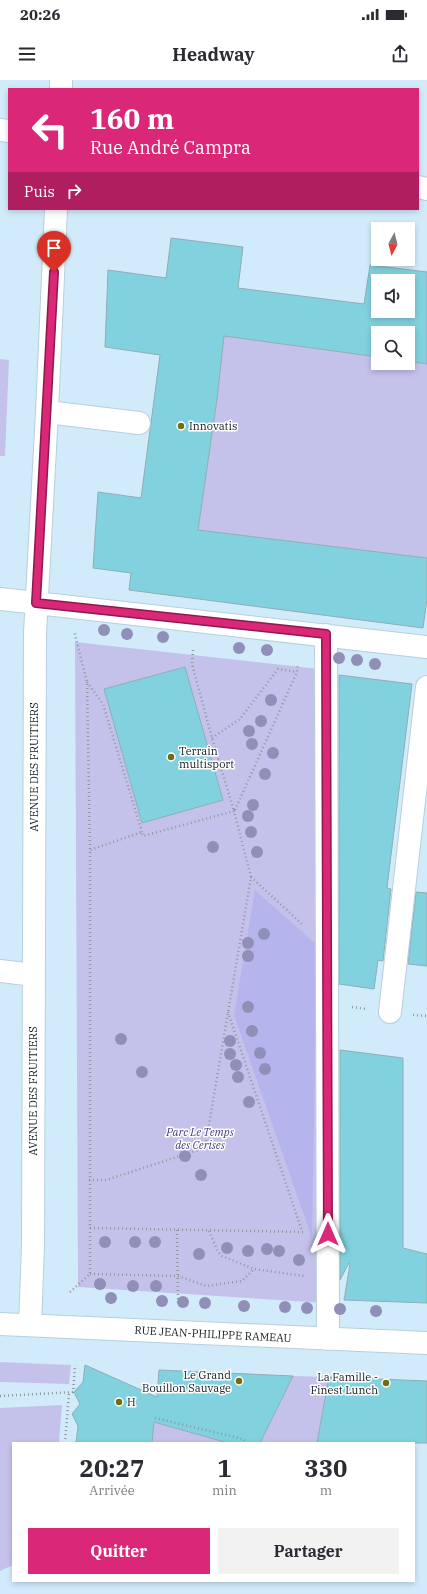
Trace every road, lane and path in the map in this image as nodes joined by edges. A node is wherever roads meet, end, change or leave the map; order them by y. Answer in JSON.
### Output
{"nodes":[{"id":1,"x":56,"y":210,"type":"edge"},
{"id":2,"x":47,"y":412,"type":"junction"},
{"id":3,"x":140,"y":423,"type":"dead end"},
{"id":4,"x":0,"y":599,"type":"edge"},
{"id":5,"x":36,"y":603,"type":"junction"},
{"id":6,"x":73,"y":629,"type":"dead end"},
{"id":7,"x":326,"y":634,"type":"junction"},
{"id":8,"x":427,"y":647,"type":"edge"},
{"id":9,"x":193,"y":650,"type":"dead end"},
{"id":10,"x":298,"y":664,"type":"dead end"},
{"id":11,"x":297,"y":672,"type":"junction"},
{"id":12,"x":87,"y":682,"type":"junction"},
{"id":13,"x":427,"y":687,"type":"edge"},
{"id":14,"x":212,"y":738,"type":"junction"},
{"id":15,"x":234,"y":811,"type":"junction"},
{"id":16,"x":142,"y":832,"type":"junction"},
{"id":17,"x":90,"y":850,"type":"junction"},
{"id":18,"x":251,"y":876,"type":"junction"},
{"id":19,"x":327,"y":948,"type":"junction"},
{"id":20,"x":0,"y":971,"type":"edge"},
{"id":21,"x":34,"y":975,"type":"junction"},
{"id":22,"x":227,"y":1011,"type":"junction"},
{"id":23,"x":390,"y":1012,"type":"dead end"},
{"id":24,"x":89,"y":1180,"type":"junction"},
{"id":25,"x":90,"y":1228,"type":"junction"},
{"id":26,"x":178,"y":1230,"type":"junction"},
{"id":27,"x":209,"y":1231,"type":"junction"},
{"id":28,"x":254,"y":1269,"type":"junction"},
{"id":29,"x":90,"y":1274,"type":"junction"},
{"id":30,"x":178,"y":1276,"type":"junction"},
{"id":31,"x":309,"y":1277,"type":"dead end"},
{"id":32,"x":70,"y":1292,"type":"dead end"},
{"id":33,"x":178,"y":1303,"type":"dead end"},
{"id":34,"x":0,"y":1324,"type":"edge"},
{"id":35,"x":30,"y":1325,"type":"junction"},
{"id":36,"x":328,"y":1339,"type":"junction"},
{"id":37,"x":427,"y":1343,"type":"edge"},
{"id":38,"x":75,"y":1365,"type":"dead end"},
{"id":39,"x":69,"y":1393,"type":"junction"},
{"id":40,"x":0,"y":1396,"type":"edge"},
{"id":41,"x":155,"y":1418,"type":"dead end"},
{"id":42,"x":65,"y":1442,"type":"edge"},
{"id":43,"x":247,"y":1442,"type":"edge"}],
"edges":[{"from":1,"to":2,"type":"street","name":"AVENUE DES FRUITIERS"},
{"from":2,"to":3,"type":"street"},
{"from":2,"to":5,"type":"street","name":"AVENUE DES FRUITIERS"},
{"from":4,"to":5,"type":"street"},
{"from":5,"to":7,"type":"street"},
{"from":5,"to":21,"type":"street","name":"AVENUE DES FRUITIERS"},
{"from":6,"to":12,"type":"path"},
{"from":7,"to":8,"type":"street"},
{"from":7,"to":19,"type":"street"},
{"from":9,"to":14,"type":"path"},
{"from":10,"to":11,"type":"path"},
{"from":11,"to":14,"type":"path"},
{"from":11,"to":15,"type":"path"},
{"from":12,"to":16,"type":"path"},
{"from":12,"to":17,"type":"path"},
{"from":13,"to":23,"type":"street"},
{"from":14,"to":15,"type":"path"},
{"from":15,"to":16,"type":"path"},
{"from":15,"to":18,"type":"path"},
{"from":16,"to":17,"type":"path"},
{"from":17,"to":24,"type":"path"},
{"from":18,"to":19,"type":"path"},
{"from":18,"to":22,"type":"path"},
{"from":19,"to":36,"type":"street"},
{"from":20,"to":21,"type":"street"},
{"from":21,"to":35,"type":"street","name":"AVENUE DES FRUITIERS"},
{"from":22,"to":24,"type":"path"},
{"from":22,"to":27,"type":"path"},
{"from":24,"to":25,"type":"path"},
{"from":25,"to":26,"type":"path"},
{"from":25,"to":29,"type":"path"},
{"from":26,"to":27,"type":"path"},
{"from":26,"to":30,"type":"path"},
{"from":27,"to":28,"type":"path"},
{"from":28,"to":30,"type":"path"},
{"from":28,"to":31,"type":"path"},
{"from":29,"to":30,"type":"path"},
{"from":29,"to":32,"type":"path"},
{"from":30,"to":33,"type":"path"},
{"from":34,"to":35,"type":"street","name":"RUE JEAN-PHILIPPE RAMEAU"},
{"from":35,"to":36,"type":"street","name":"RUE JEAN-PHILIPPE RAMEAU"},
{"from":36,"to":37,"type":"street","name":"RUE JEAN-PHILIPPE RAMEAU"},
{"from":38,"to":39,"type":"path"},
{"from":39,"to":40,"type":"path"},
{"from":39,"to":42,"type":"path"},
{"from":41,"to":43,"type":"path"}]}
